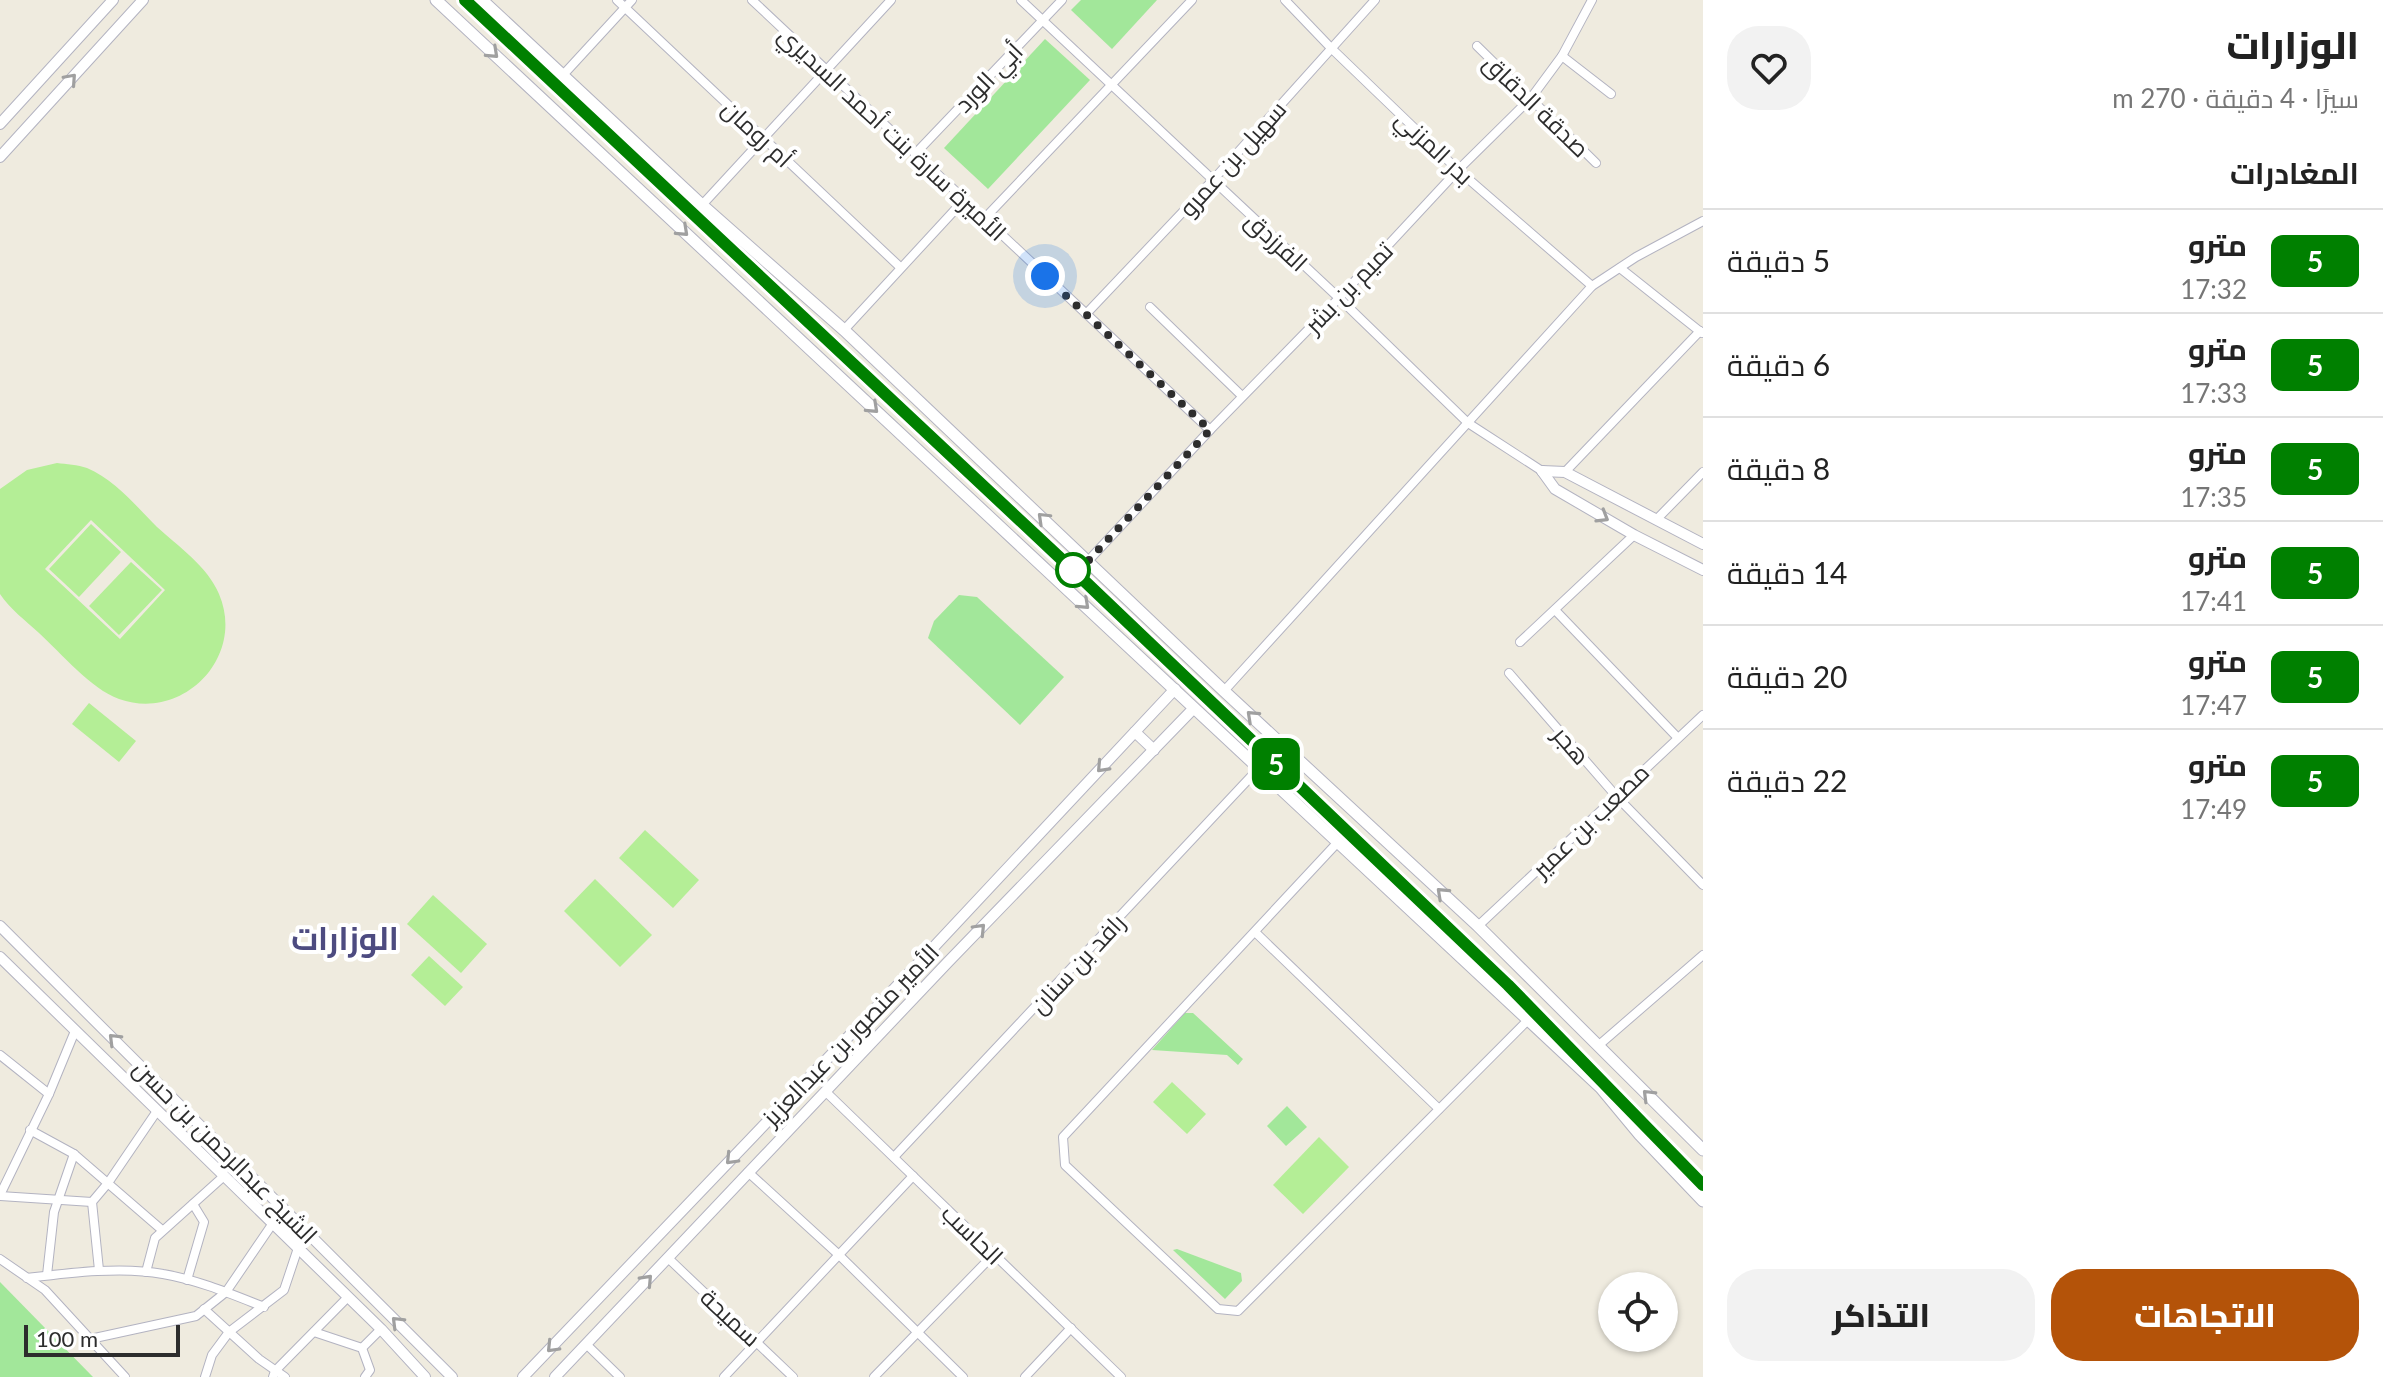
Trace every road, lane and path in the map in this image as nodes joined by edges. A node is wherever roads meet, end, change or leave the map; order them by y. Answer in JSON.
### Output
{"nodes":[{"id":1,"x":113,"y":0,"type":"edge"},
{"id":2,"x":436,"y":0,"type":"edge"},
{"id":3,"x":482,"y":0,"type":"edge"},
{"id":4,"x":617,"y":0,"type":"edge"},
{"id":5,"x":632,"y":0,"type":"edge"},
{"id":6,"x":752,"y":0,"type":"edge"},
{"id":7,"x":891,"y":0,"type":"edge"},
{"id":8,"x":1021,"y":0,"type":"edge"},
{"id":9,"x":1062,"y":0,"type":"edge"},
{"id":10,"x":1192,"y":0,"type":"edge"},
{"id":11,"x":1285,"y":0,"type":"edge"},
{"id":12,"x":1375,"y":0,"type":"edge"},
{"id":13,"x":1592,"y":0,"type":"edge"},
{"id":14,"x":138,"y":2,"type":"edge"},
{"id":15,"x":625,"y":8,"type":"junction"},
{"id":16,"x":1043,"y":20,"type":"junction"},
{"id":17,"x":1477,"y":46,"type":"dead end"},
{"id":18,"x":1331,"y":48,"type":"junction"},
{"id":19,"x":1562,"y":56,"type":"junction"},
{"id":20,"x":827,"y":69,"type":"junction"},
{"id":21,"x":563,"y":75,"type":"junction"},
{"id":22,"x":34,"y":86,"type":"junction"},
{"id":23,"x":1111,"y":86,"type":"junction"},
{"id":24,"x":1611,"y":94,"type":"dead end"},
{"id":25,"x":1531,"y":98,"type":"junction"},
{"id":26,"x":50,"y":102,"type":"junction"},
{"id":27,"x":0,"y":124,"type":"edge"},
{"id":28,"x":763,"y":138,"type":"junction"},
{"id":29,"x":915,"y":154,"type":"junction"},
{"id":30,"x":0,"y":157,"type":"edge"},
{"id":31,"x":1596,"y":163,"type":"dead end"},
{"id":32,"x":1458,"y":170,"type":"junction"},
{"id":33,"x":1213,"y":180,"type":"junction"},
{"id":34,"x":964,"y":200,"type":"junction"},
{"id":35,"x":702,"y":205,"type":"junction"},
{"id":36,"x":984,"y":219,"type":"junction"},
{"id":37,"x":1703,"y":221,"type":"edge"},
{"id":38,"x":900,"y":267,"type":"junction"},
{"id":39,"x":1620,"y":268,"type":"junction"},
{"id":40,"x":1592,"y":286,"type":"junction"},
{"id":41,"x":1339,"y":298,"type":"junction"},
{"id":42,"x":1150,"y":307,"type":"dead end"},
{"id":43,"x":1086,"y":314,"type":"junction"},
{"id":44,"x":844,"y":330,"type":"junction"},
{"id":45,"x":1701,"y":332,"type":"edge"},
{"id":46,"x":1242,"y":396,"type":"junction"},
{"id":47,"x":1468,"y":423,"type":"junction"},
{"id":48,"x":1210,"y":430,"type":"junction"},
{"id":49,"x":1542,"y":471,"type":"junction"},
{"id":50,"x":1565,"y":472,"type":"junction"},
{"id":51,"x":1703,"y":472,"type":"edge"},
{"id":52,"x":1656,"y":520,"type":"junction"},
{"id":53,"x":1634,"y":535,"type":"junction"},
{"id":54,"x":1703,"y":544,"type":"edge"},
{"id":55,"x":1088,"y":561,"type":"junction"},
{"id":56,"x":1703,"y":570,"type":"edge"},
{"id":57,"x":1555,"y":610,"type":"junction"},
{"id":58,"x":1520,"y":642,"type":"dead end"},
{"id":59,"x":1509,"y":673,"type":"dead end"},
{"id":60,"x":1175,"y":689,"type":"junction"},
{"id":61,"x":1224,"y":691,"type":"junction"},
{"id":62,"x":1194,"y":708,"type":"junction"},
{"id":63,"x":1703,"y":715,"type":"edge"},
{"id":64,"x":1135,"y":732,"type":"junction"},
{"id":65,"x":1677,"y":737,"type":"junction"},
{"id":66,"x":1154,"y":750,"type":"junction"},
{"id":67,"x":1259,"y":768,"type":"junction"},
{"id":68,"x":1617,"y":797,"type":"junction"},
{"id":69,"x":1338,"y":842,"type":"junction"},
{"id":70,"x":1703,"y":885,"type":"edge"},
{"id":71,"x":0,"y":926,"type":"edge"},
{"id":72,"x":1478,"y":926,"type":"junction"},
{"id":73,"x":1255,"y":932,"type":"junction"},
{"id":74,"x":1703,"y":955,"type":"edge"},
{"id":75,"x":1,"y":960,"type":"edge"},
{"id":76,"x":1528,"y":1020,"type":"junction"},
{"id":77,"x":75,"y":1031,"type":"junction"},
{"id":78,"x":1599,"y":1045,"type":"junction"},
{"id":79,"x":0,"y":1055,"type":"edge"},
{"id":80,"x":825,"y":1091,"type":"junction"},
{"id":81,"x":49,"y":1094,"type":"junction"},
{"id":82,"x":1439,"y":1109,"type":"junction"},
{"id":83,"x":157,"y":1111,"type":"junction"},
{"id":84,"x":30,"y":1130,"type":"junction"},
{"id":85,"x":1703,"y":1150,"type":"edge"},
{"id":86,"x":74,"y":1154,"type":"junction"},
{"id":87,"x":894,"y":1157,"type":"junction"},
{"id":88,"x":748,"y":1172,"type":"junction"},
{"id":89,"x":224,"y":1176,"type":"junction"},
{"id":90,"x":913,"y":1176,"type":"junction"},
{"id":91,"x":108,"y":1183,"type":"junction"},
{"id":92,"x":0,"y":1195,"type":"edge"},
{"id":93,"x":59,"y":1199,"type":"junction"},
{"id":94,"x":1703,"y":1201,"type":"edge"},
{"id":95,"x":92,"y":1202,"type":"junction"},
{"id":96,"x":193,"y":1204,"type":"junction"},
{"id":97,"x":273,"y":1223,"type":"junction"},
{"id":98,"x":162,"y":1230,"type":"junction"},
{"id":99,"x":298,"y":1248,"type":"junction"},
{"id":100,"x":994,"y":1254,"type":"junction"},
{"id":101,"x":839,"y":1255,"type":"junction"},
{"id":102,"x":668,"y":1258,"type":"junction"},
{"id":103,"x":0,"y":1259,"type":"edge"},
{"id":104,"x":99,"y":1270,"type":"junction"},
{"id":105,"x":146,"y":1272,"type":"junction"},
{"id":106,"x":47,"y":1275,"type":"junction"},
{"id":107,"x":27,"y":1278,"type":"junction"},
{"id":108,"x":187,"y":1280,"type":"junction"},
{"id":109,"x":226,"y":1292,"type":"junction"},
{"id":110,"x":348,"y":1297,"type":"junction"},
{"id":111,"x":264,"y":1307,"type":"junction"},
{"id":112,"x":204,"y":1309,"type":"junction"},
{"id":113,"x":1071,"y":1328,"type":"junction"},
{"id":114,"x":381,"y":1329,"type":"junction"},
{"id":115,"x":229,"y":1332,"type":"junction"},
{"id":116,"x":314,"y":1332,"type":"junction"},
{"id":117,"x":918,"y":1332,"type":"junction"},
{"id":118,"x":90,"y":1339,"type":"junction"},
{"id":119,"x":757,"y":1342,"type":"junction"},
{"id":120,"x":586,"y":1344,"type":"junction"},
{"id":121,"x":362,"y":1348,"type":"junction"},
{"id":122,"x":274,"y":1374,"type":"edge"},
{"id":123,"x":370,"y":1375,"type":"edge"},
{"id":124,"x":124,"y":1377,"type":"edge"},
{"id":125,"x":205,"y":1377,"type":"edge"},
{"id":126,"x":285,"y":1377,"type":"edge"},
{"id":127,"x":425,"y":1377,"type":"edge"},
{"id":128,"x":452,"y":1377,"type":"edge"},
{"id":129,"x":523,"y":1377,"type":"edge"},
{"id":130,"x":555,"y":1377,"type":"edge"},
{"id":131,"x":620,"y":1377,"type":"edge"},
{"id":132,"x":724,"y":1377,"type":"edge"},
{"id":133,"x":793,"y":1377,"type":"edge"},
{"id":134,"x":874,"y":1377,"type":"edge"},
{"id":135,"x":963,"y":1377,"type":"edge"},
{"id":136,"x":1025,"y":1377,"type":"edge"},
{"id":137,"x":1121,"y":1377,"type":"edge"}],
"edges":[{"from":1,"to":22,"type":"street"},
{"from":2,"to":60,"type":"main road","one_way":true},
{"from":3,"to":21,"type":"main road"},
{"from":4,"to":15,"type":"street","name":"أم رومان"},
{"from":5,"to":15,"type":"street"},
{"from":6,"to":20,"type":"street","name":"الأميرة سارة بنت أحمد السديري"},
{"from":7,"to":20,"type":"street"},
{"from":8,"to":16,"type":"street","name":"الفرزدق"},
{"from":9,"to":16,"type":"street","name":"أبي الورد"},
{"from":10,"to":23,"type":"street"},
{"from":11,"to":18,"type":"street","name":"بدر المزني"},
{"from":12,"to":18,"type":"street","name":"سهيل بن عمرو"},
{"from":13,"to":19,"type":"street","name":"تميم بن بشر"},
{"from":26,"to":14,"type":"street","one_way":true},
{"from":15,"to":21,"type":"street"},
{"from":15,"to":28,"type":"street","name":"أم رومان"},
{"from":16,"to":23,"type":"street","name":"الفرزدق"},
{"from":16,"to":29,"type":"street","name":"أبي الورد"},
{"from":17,"to":25,"type":"street","name":"صدقة الدقاق"},
{"from":18,"to":32,"type":"street","name":"بدر المزني"},
{"from":18,"to":33,"type":"street","name":"سهيل بن عمرو"},
{"from":19,"to":24,"type":"street"},
{"from":19,"to":25,"type":"street","name":"تميم بن بشر"},
{"from":20,"to":28,"type":"street"},
{"from":20,"to":29,"type":"street","name":"الأميرة سارة بنت أحمد السديري"},
{"from":21,"to":35,"type":"main road"},
{"from":22,"to":26,"type":"street"},
{"from":22,"to":27,"type":"street"},
{"from":23,"to":33,"type":"street","name":"الفرزدق"},
{"from":23,"to":36,"type":"street"},
{"from":25,"to":31,"type":"street","name":"صدقة الدقاق"},
{"from":25,"to":32,"type":"street","name":"تميم بن بشر"},
{"from":26,"to":30,"type":"street"},
{"from":28,"to":35,"type":"street"},
{"from":28,"to":38,"type":"street","name":"أم رومان"},
{"from":29,"to":34,"type":"street","name":"الأميرة سارة بنت أحمد السديري"},
{"from":32,"to":40,"type":"street","name":"بدر المزني"},
{"from":32,"to":41,"type":"street","name":"تميم بن بشر"},
{"from":33,"to":41,"type":"street","name":"الفرزدق"},
{"from":33,"to":43,"type":"street","name":"سهيل بن عمرو"},
{"from":34,"to":36,"type":"street","name":"الأميرة سارة بنت أحمد السديري"},
{"from":34,"to":38,"type":"street"},
{"from":35,"to":44,"type":"main road"},
{"from":36,"to":43,"type":"street","name":"الأميرة سارة بنت أحمد السديري"},
{"from":37,"to":39,"type":"street"},
{"from":38,"to":44,"type":"street"},
{"from":39,"to":40,"type":"street"},
{"from":39,"to":45,"type":"street"},
{"from":40,"to":47,"type":"street"},
{"from":41,"to":46,"type":"street","name":"تميم بن بشر"},
{"from":41,"to":47,"type":"street","name":"الفرزدق"},
{"from":42,"to":46,"type":"street"},
{"from":43,"to":48,"type":"street","name":"الأميرة سارة بنت أحمد السديري"},
{"from":55,"to":44,"type":"main road","one_way":true},
{"from":45,"to":50,"type":"street"},
{"from":46,"to":48,"type":"street","name":"تميم بن بشر"},
{"from":47,"to":49,"type":"street","name":"الفرزدق"},
{"from":47,"to":61,"type":"street"},
{"from":48,"to":55,"type":"street","name":"تميم بن بشر"},
{"from":49,"to":50,"type":"street"},
{"from":49,"to":53,"type":"street","name":"الفرزدق","one_way":true},
{"from":50,"to":52,"type":"street"},
{"from":51,"to":52,"type":"street"},
{"from":52,"to":54,"type":"street"},
{"from":53,"to":56,"type":"street","name":"الفرزدق"},
{"from":53,"to":57,"type":"street"},
{"from":55,"to":61,"type":"main road"},
{"from":57,"to":58,"type":"street"},
{"from":57,"to":65,"type":"street"},
{"from":59,"to":68,"type":"street","name":"هجر"},
{"from":60,"to":62,"type":"main road"},
{"from":60,"to":64,"type":"street","name":"الأمير منصور بن عبدالعزيز"},
{"from":72,"to":61,"type":"main road","one_way":true},
{"from":62,"to":66,"type":"street","name":"الأمير منصور بن عبدالعزيز"},
{"from":62,"to":67,"type":"main road"},
{"from":63,"to":65,"type":"street","name":"مصعب بن عمير"},
{"from":64,"to":66,"type":"street"},
{"from":64,"to":129,"type":"street","name":"الأمير منصور بن عبدالعزيز","one_way":true},
{"from":65,"to":68,"type":"street","name":"مصعب بن عمير"},
{"from":80,"to":66,"type":"street","name":"الأمير منصور بن عبدالعزيز","one_way":true},
{"from":67,"to":69,"type":"main road"},
{"from":67,"to":87,"type":"street","name":"رافد بن سنان"},
{"from":68,"to":70,"type":"street","name":"هجر"},
{"from":68,"to":72,"type":"street","name":"مصعب بن عمير"},
{"from":69,"to":73,"type":"street"},
{"from":69,"to":76,"type":"main road"},
{"from":128,"to":71,"type":"street","name":"الشيخ عبدالرحمن بن حسن","one_way":true},
{"from":72,"to":78,"type":"main road"},
{"from":73,"to":82,"type":"street"},
{"from":73,"to":82,"type":"street"},
{"from":74,"to":78,"type":"street"},
{"from":75,"to":77,"type":"street","name":"الشيخ عبدالرحمن بن حسن"},
{"from":76,"to":82,"type":"street"},
{"from":76,"to":94,"type":"main road"},
{"from":77,"to":81,"type":"street"},
{"from":77,"to":83,"type":"street","name":"الشيخ عبدالرحمن بن حسن"},
{"from":85,"to":78,"type":"main road","one_way":true},
{"from":79,"to":81,"type":"street"},
{"from":80,"to":87,"type":"street","name":"الحاسب"},
{"from":80,"to":88,"type":"street","name":"الأمير منصور بن عبدالعزيز"},
{"from":81,"to":84,"type":"street"},
{"from":83,"to":89,"type":"street","name":"الشيخ عبدالرحمن بن حسن"},
{"from":83,"to":91,"type":"street"},
{"from":84,"to":86,"type":"street"},
{"from":84,"to":92,"type":"street"},
{"from":86,"to":91,"type":"street"},
{"from":86,"to":93,"type":"street"},
{"from":87,"to":90,"type":"street","name":"الحاسب"},
{"from":88,"to":101,"type":"street"},
{"from":88,"to":102,"type":"street","name":"الأمير منصور بن عبدالعزيز"},
{"from":89,"to":96,"type":"street"},
{"from":89,"to":97,"type":"street","name":"الشيخ عبدالرحمن بن حسن"},
{"from":90,"to":100,"type":"street","name":"الحاسب"},
{"from":90,"to":101,"type":"street"},
{"from":91,"to":95,"type":"street"},
{"from":91,"to":98,"type":"street"},
{"from":92,"to":93,"type":"street"},
{"from":93,"to":95,"type":"street"},
{"from":93,"to":106,"type":"street"},
{"from":95,"to":104,"type":"street"},
{"from":96,"to":98,"type":"street"},
{"from":96,"to":108,"type":"street"},
{"from":97,"to":99,"type":"street","name":"الشيخ عبدالرحمن بن حسن"},
{"from":97,"to":109,"type":"street"},
{"from":98,"to":105,"type":"street"},
{"from":99,"to":110,"type":"street","name":"الشيخ عبدالرحمن بن حسن"},
{"from":99,"to":111,"type":"street"},
{"from":100,"to":113,"type":"street","name":"الحاسب"},
{"from":100,"to":117,"type":"street"},
{"from":101,"to":117,"type":"street"},
{"from":101,"to":119,"type":"street"},
{"from":102,"to":119,"type":"street","name":"سميحة"},
{"from":120,"to":102,"type":"street","name":"الأمير منصور بن عبدالعزيز","one_way":true},
{"from":103,"to":107,"type":"street"},
{"from":104,"to":105,"type":"street"},
{"from":104,"to":106,"type":"street"},
{"from":105,"to":108,"type":"street"},
{"from":106,"to":107,"type":"street"},
{"from":107,"to":118,"type":"street"},
{"from":108,"to":109,"type":"street"},
{"from":109,"to":111,"type":"street"},
{"from":109,"to":112,"type":"street"},
{"from":110,"to":114,"type":"street","name":"الشيخ عبدالرحمن بن حسن"},
{"from":110,"to":116,"type":"street"},
{"from":111,"to":115,"type":"street"},
{"from":112,"to":115,"type":"street"},
{"from":112,"to":118,"type":"street"},
{"from":113,"to":136,"type":"street"},
{"from":113,"to":137,"type":"street","name":"الحاسب"},
{"from":114,"to":121,"type":"street"},
{"from":114,"to":127,"type":"street","name":"الشيخ عبدالرحمن بن حسن"},
{"from":115,"to":122,"type":"street"},
{"from":115,"to":125,"type":"street"},
{"from":116,"to":121,"type":"street"},
{"from":116,"to":122,"type":"street"},
{"from":117,"to":134,"type":"street"},
{"from":117,"to":135,"type":"street"},
{"from":118,"to":124,"type":"street"},
{"from":119,"to":132,"type":"street"},
{"from":119,"to":133,"type":"street","name":"سميحة"},
{"from":120,"to":130,"type":"street","name":"الأمير منصور بن عبدالعزيز"},
{"from":120,"to":131,"type":"street"},
{"from":121,"to":123,"type":"street"},
{"from":122,"to":126,"type":"street"}]}
